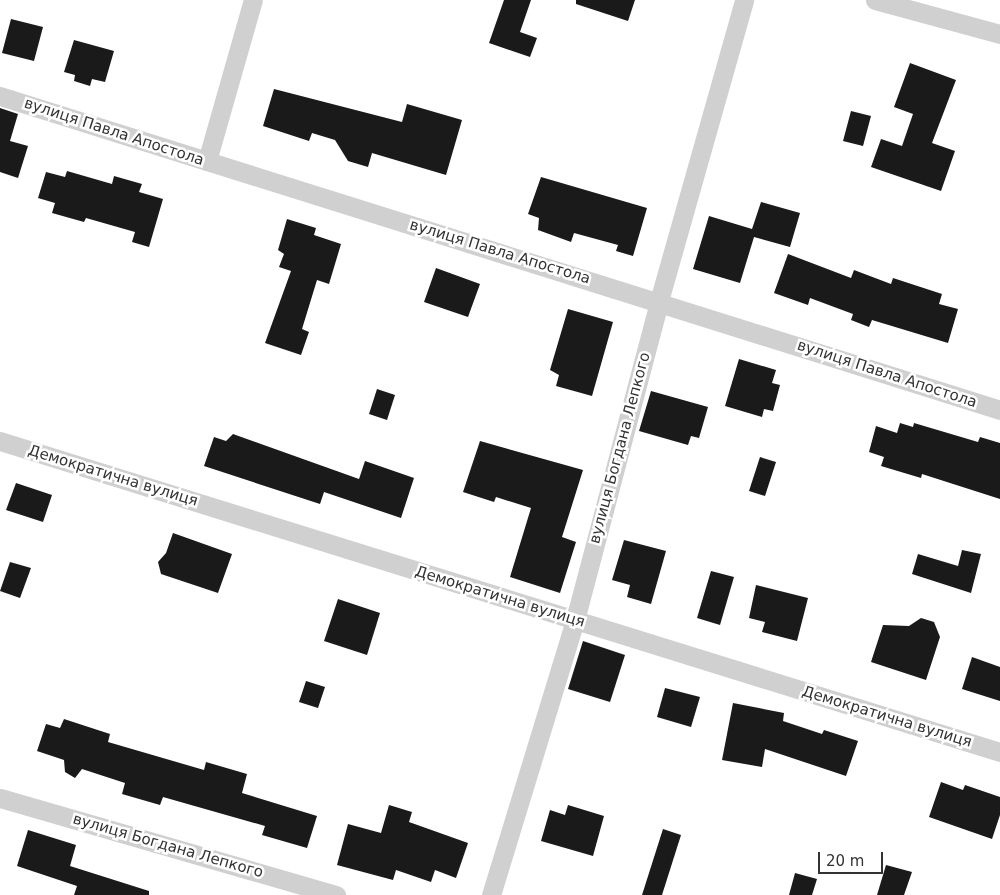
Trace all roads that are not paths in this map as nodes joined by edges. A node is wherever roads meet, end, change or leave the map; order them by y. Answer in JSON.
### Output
{"nodes":[{"id":1,"x":253,"y":0,"type":"edge"},
{"id":2,"x":744,"y":0,"type":"edge"},
{"id":3,"x":874,"y":0,"type":"edge"},
{"id":4,"x":1000,"y":34,"type":"edge"},
{"id":5,"x":0,"y":96,"type":"edge"},
{"id":6,"x":206,"y":161,"type":"junction"},
{"id":7,"x":659,"y":301,"type":"junction"},
{"id":8,"x":1000,"y":410,"type":"edge"},
{"id":9,"x":0,"y":441,"type":"edge"},
{"id":10,"x":575,"y":620,"type":"junction"},
{"id":11,"x":1000,"y":752,"type":"edge"},
{"id":12,"x":0,"y":798,"type":"edge"},
{"id":13,"x":336,"y":895,"type":"edge"},
{"id":14,"x":491,"y":895,"type":"edge"}],
"edges":[{"from":1,"to":6,"type":"street"},
{"from":2,"to":7,"type":"street","name":"вулиця Богдана Лепкого"},
{"from":3,"to":4,"type":"street"},
{"from":5,"to":6,"type":"street","name":"вулиця Павла Апостола"},
{"from":6,"to":7,"type":"street","name":"вулиця Павла Апостола"},
{"from":7,"to":8,"type":"street","name":"вулиця Павла Апостола"},
{"from":7,"to":10,"type":"street","name":"вулиця Богдана Лепкого"},
{"from":9,"to":10,"type":"street","name":"Демократична вулиця"},
{"from":10,"to":11,"type":"street","name":"Демократична вулиця"},
{"from":10,"to":14,"type":"street","name":"вулиця Богдана Лепкого"},
{"from":12,"to":13,"type":"street","name":"вулиця Богдана Лепкого"}]}
